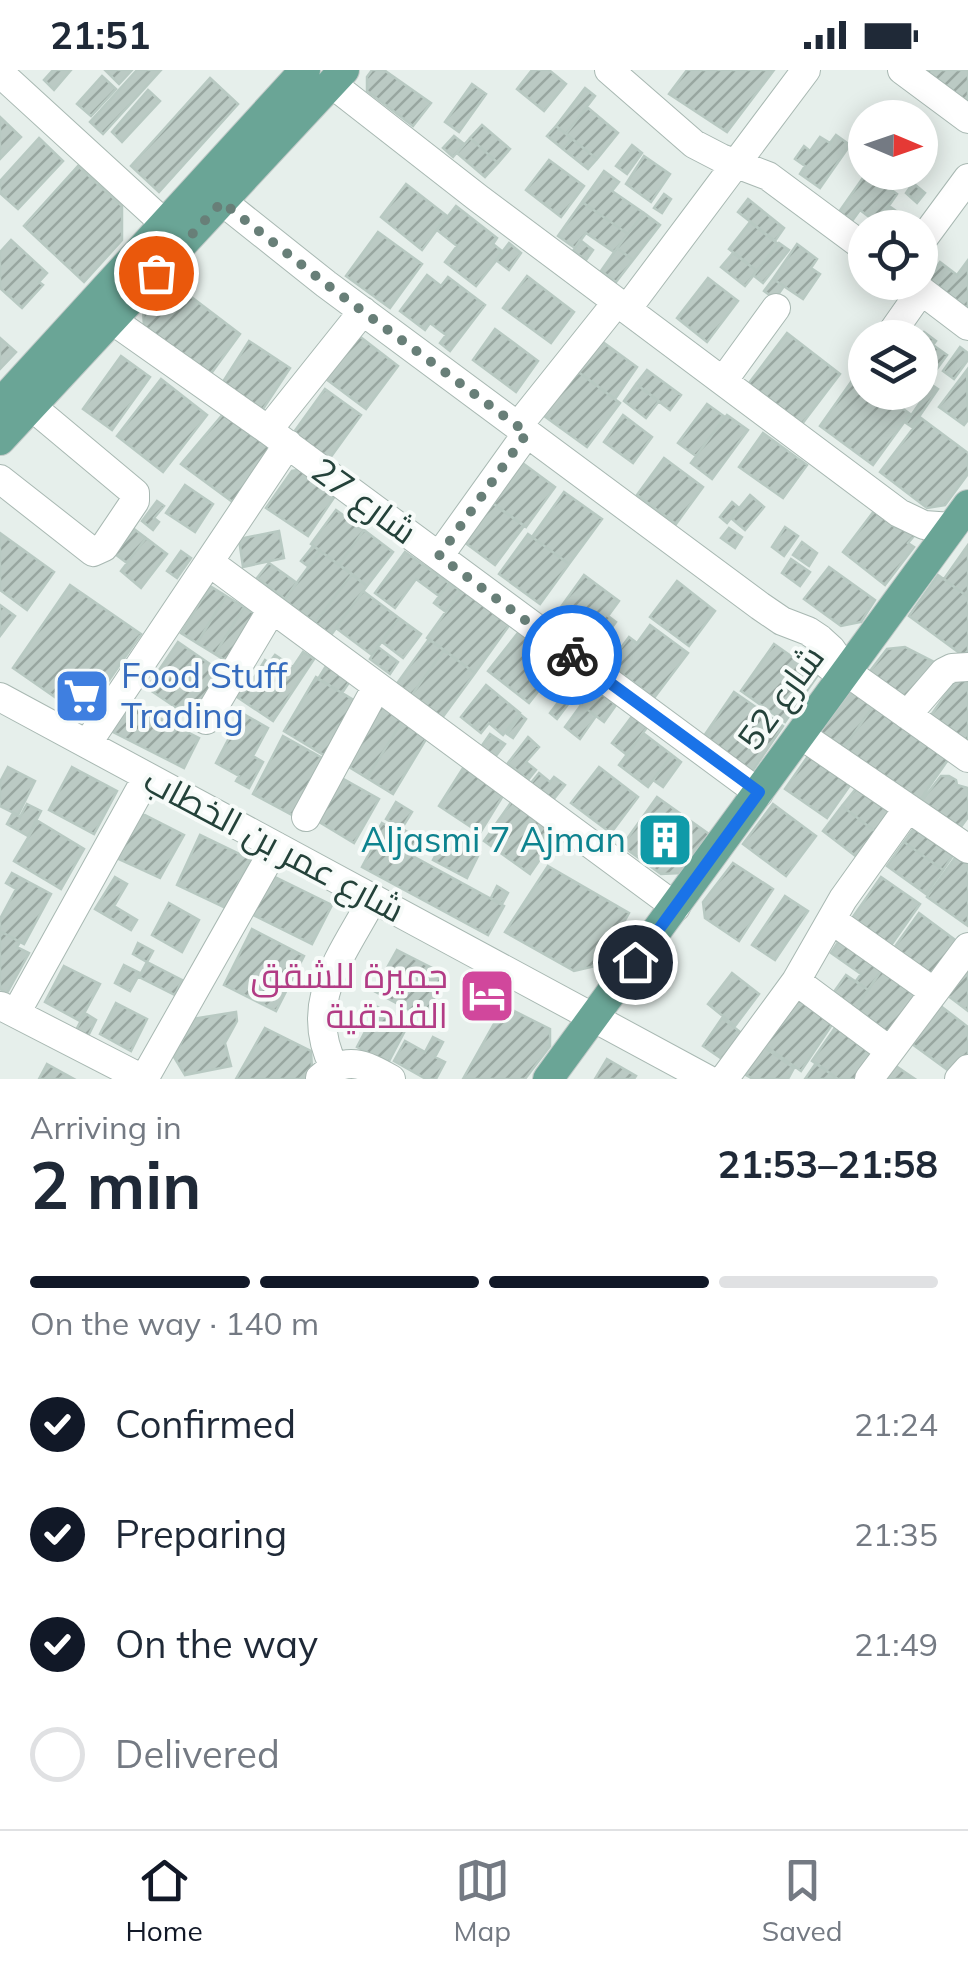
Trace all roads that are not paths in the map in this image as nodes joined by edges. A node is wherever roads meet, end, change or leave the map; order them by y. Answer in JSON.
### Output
{"nodes":[{"id":1,"x":610,"y":70,"type":"edge"},
{"id":2,"x":806,"y":70,"type":"edge"},
{"id":3,"x":902,"y":70,"type":"edge"},
{"id":4,"x":0,"y":73,"type":"edge"},
{"id":5,"x":327,"y":75,"type":"edge"},
{"id":6,"x":968,"y":119,"type":"edge"},
{"id":7,"x":736,"y":164,"type":"junction"},
{"id":8,"x":968,"y":179,"type":"edge"},
{"id":9,"x":222,"y":202,"type":"junction"},
{"id":10,"x":938,"y":220,"type":"edge"},
{"id":11,"x":165,"y":224,"type":"junction"},
{"id":12,"x":848,"y":235,"type":"edge"},
{"id":13,"x":933,"y":300,"type":"edge"},
{"id":14,"x":622,"y":305,"type":"junction"},
{"id":15,"x":776,"y":308,"type":"dead end"},
{"id":16,"x":363,"y":312,"type":"junction"},
{"id":17,"x":112,"y":320,"type":"junction"},
{"id":18,"x":968,"y":326,"type":"edge"},
{"id":19,"x":723,"y":381,"type":"junction"},
{"id":20,"x":0,"y":404,"type":"edge"},
{"id":21,"x":31,"y":406,"type":"junction"},
{"id":22,"x":522,"y":429,"type":"junction"},
{"id":23,"x":278,"y":437,"type":"junction"},
{"id":24,"x":0,"y":440,"type":"edge"},
{"id":25,"x":0,"y":480,"type":"edge"},
{"id":26,"x":899,"y":514,"type":"junction"},
{"id":27,"x":960,"y":516,"type":"edge"},
{"id":28,"x":439,"y":556,"type":"junction"},
{"id":29,"x":209,"y":562,"type":"junction"},
{"id":30,"x":926,"y":564,"type":"junction"},
{"id":31,"x":272,"y":610,"type":"junction"},
{"id":32,"x":968,"y":667,"type":"edge"},
{"id":33,"x":847,"y":672,"type":"junction"},
{"id":34,"x":377,"y":686,"type":"junction"},
{"id":35,"x":2,"y":703,"type":"edge"},
{"id":36,"x":907,"y":715,"type":"junction"},
{"id":37,"x":206,"y":720,"type":"dead end"},
{"id":38,"x":801,"y":735,"type":"junction"},
{"id":39,"x":87,"y":744,"type":"junction"},
{"id":40,"x":968,"y":758,"type":"edge"},
{"id":41,"x":147,"y":777,"type":"junction"},
{"id":42,"x":759,"y":792,"type":"junction"},
{"id":43,"x":908,"y":808,"type":"junction"},
{"id":44,"x":306,"y":818,"type":"dead end"},
{"id":45,"x":276,"y":846,"type":"junction"},
{"id":46,"x":968,"y":849,"type":"edge"},
{"id":47,"x":373,"y":898,"type":"junction"},
{"id":48,"x":676,"y":907,"type":"junction"},
{"id":49,"x":832,"y":920,"type":"junction"},
{"id":50,"x":968,"y":947,"type":"edge"},
{"id":51,"x":796,"y":981,"type":"junction"},
{"id":52,"x":934,"y":992,"type":"junction"},
{"id":53,"x":8,"y":1009,"type":"edge"},
{"id":54,"x":595,"y":1018,"type":"junction"},
{"id":55,"x":890,"y":1051,"type":"junction"},
{"id":56,"x":968,"y":1070,"type":"edge"},
{"id":57,"x":327,"y":1073,"type":"edge"},
{"id":58,"x":143,"y":1079,"type":"edge"},
{"id":59,"x":391,"y":1079,"type":"edge"},
{"id":60,"x":548,"y":1079,"type":"edge"},
{"id":61,"x":707,"y":1079,"type":"edge"},
{"id":62,"x":724,"y":1079,"type":"edge"},
{"id":63,"x":869,"y":1079,"type":"edge"},
{"id":64,"x":959,"y":1079,"type":"edge"}],
"edges":[{"from":1,"to":7,"type":"street"},
{"from":2,"to":7,"type":"street"},
{"from":3,"to":6,"type":"street"},
{"from":4,"to":11,"type":"street"},
{"from":5,"to":9,"type":"main road"},
{"from":5,"to":11,"type":"main road"},
{"from":5,"to":14,"type":"street"},
{"from":7,"to":12,"type":"street"},
{"from":7,"to":14,"type":"street"},
{"from":8,"to":10,"type":"street"},
{"from":9,"to":16,"type":"street"},
{"from":9,"to":17,"type":"main road"},
{"from":11,"to":20,"type":"main road"},
{"from":13,"to":18,"type":"street"},
{"from":14,"to":19,"type":"street"},
{"from":14,"to":22,"type":"street"},
{"from":15,"to":19,"type":"street"},
{"from":16,"to":22,"type":"street"},
{"from":16,"to":23,"type":"street"},
{"from":17,"to":21,"type":"main road"},
{"from":17,"to":23,"type":"street","name":"شارع 27"},
{"from":19,"to":26,"type":"street"},
{"from":21,"to":24,"type":"main road"},
{"from":21,"to":25,"type":"street"},
{"from":22,"to":28,"type":"street"},
{"from":22,"to":33,"type":"street"},
{"from":23,"to":28,"type":"street","name":"شارع 27"},
{"from":23,"to":29,"type":"street"},
{"from":26,"to":27,"type":"street"},
{"from":26,"to":30,"type":"street"},
{"from":27,"to":30,"type":"main road","name":"شارع 52"},
{"from":28,"to":42,"type":"street","name":"شارع 27"},
{"from":29,"to":31,"type":"street"},
{"from":29,"to":39,"type":"street"},
{"from":30,"to":33,"type":"main road","name":"شارع 52"},
{"from":31,"to":34,"type":"street"},
{"from":31,"to":37,"type":"street"},
{"from":32,"to":36,"type":"street"},
{"from":33,"to":36,"type":"street"},
{"from":33,"to":38,"type":"main road","name":"شارع 52"},
{"from":34,"to":44,"type":"street"},
{"from":34,"to":48,"type":"street"},
{"from":35,"to":39,"type":"street","name":"شارع عمر بن الخطاب"},
{"from":36,"to":40,"type":"street"},
{"from":38,"to":42,"type":"main road","name":"شارع 52"},
{"from":38,"to":43,"type":"street"},
{"from":39,"to":41,"type":"street","name":"شارع عمر بن الخطاب"},
{"from":41,"to":45,"type":"street","name":"شارع عمر بن الخطاب"},
{"from":41,"to":53,"type":"street"},
{"from":42,"to":48,"type":"main road","name":"شارع 52"},
{"from":43,"to":46,"type":"street"},
{"from":43,"to":49,"type":"street"},
{"from":45,"to":47,"type":"street","name":"شارع عمر بن الخطاب"},
{"from":45,"to":58,"type":"street"},
{"from":47,"to":54,"type":"street","name":"شارع عمر بن الخطاب"},
{"from":47,"to":57,"type":"street"},
{"from":48,"to":54,"type":"main road","name":"شارع 52"},
{"from":49,"to":51,"type":"street"},
{"from":49,"to":52,"type":"street"},
{"from":50,"to":52,"type":"street"},
{"from":51,"to":55,"type":"street"},
{"from":51,"to":62,"type":"street"},
{"from":52,"to":55,"type":"street"},
{"from":53,"to":58,"type":"street"},
{"from":54,"to":60,"type":"main road","name":"شارع 52"},
{"from":54,"to":61,"type":"street","name":"شارع عمر بن الخطاب"},
{"from":55,"to":63,"type":"street"},
{"from":56,"to":64,"type":"street"},
{"from":57,"to":59,"type":"street"}]}
